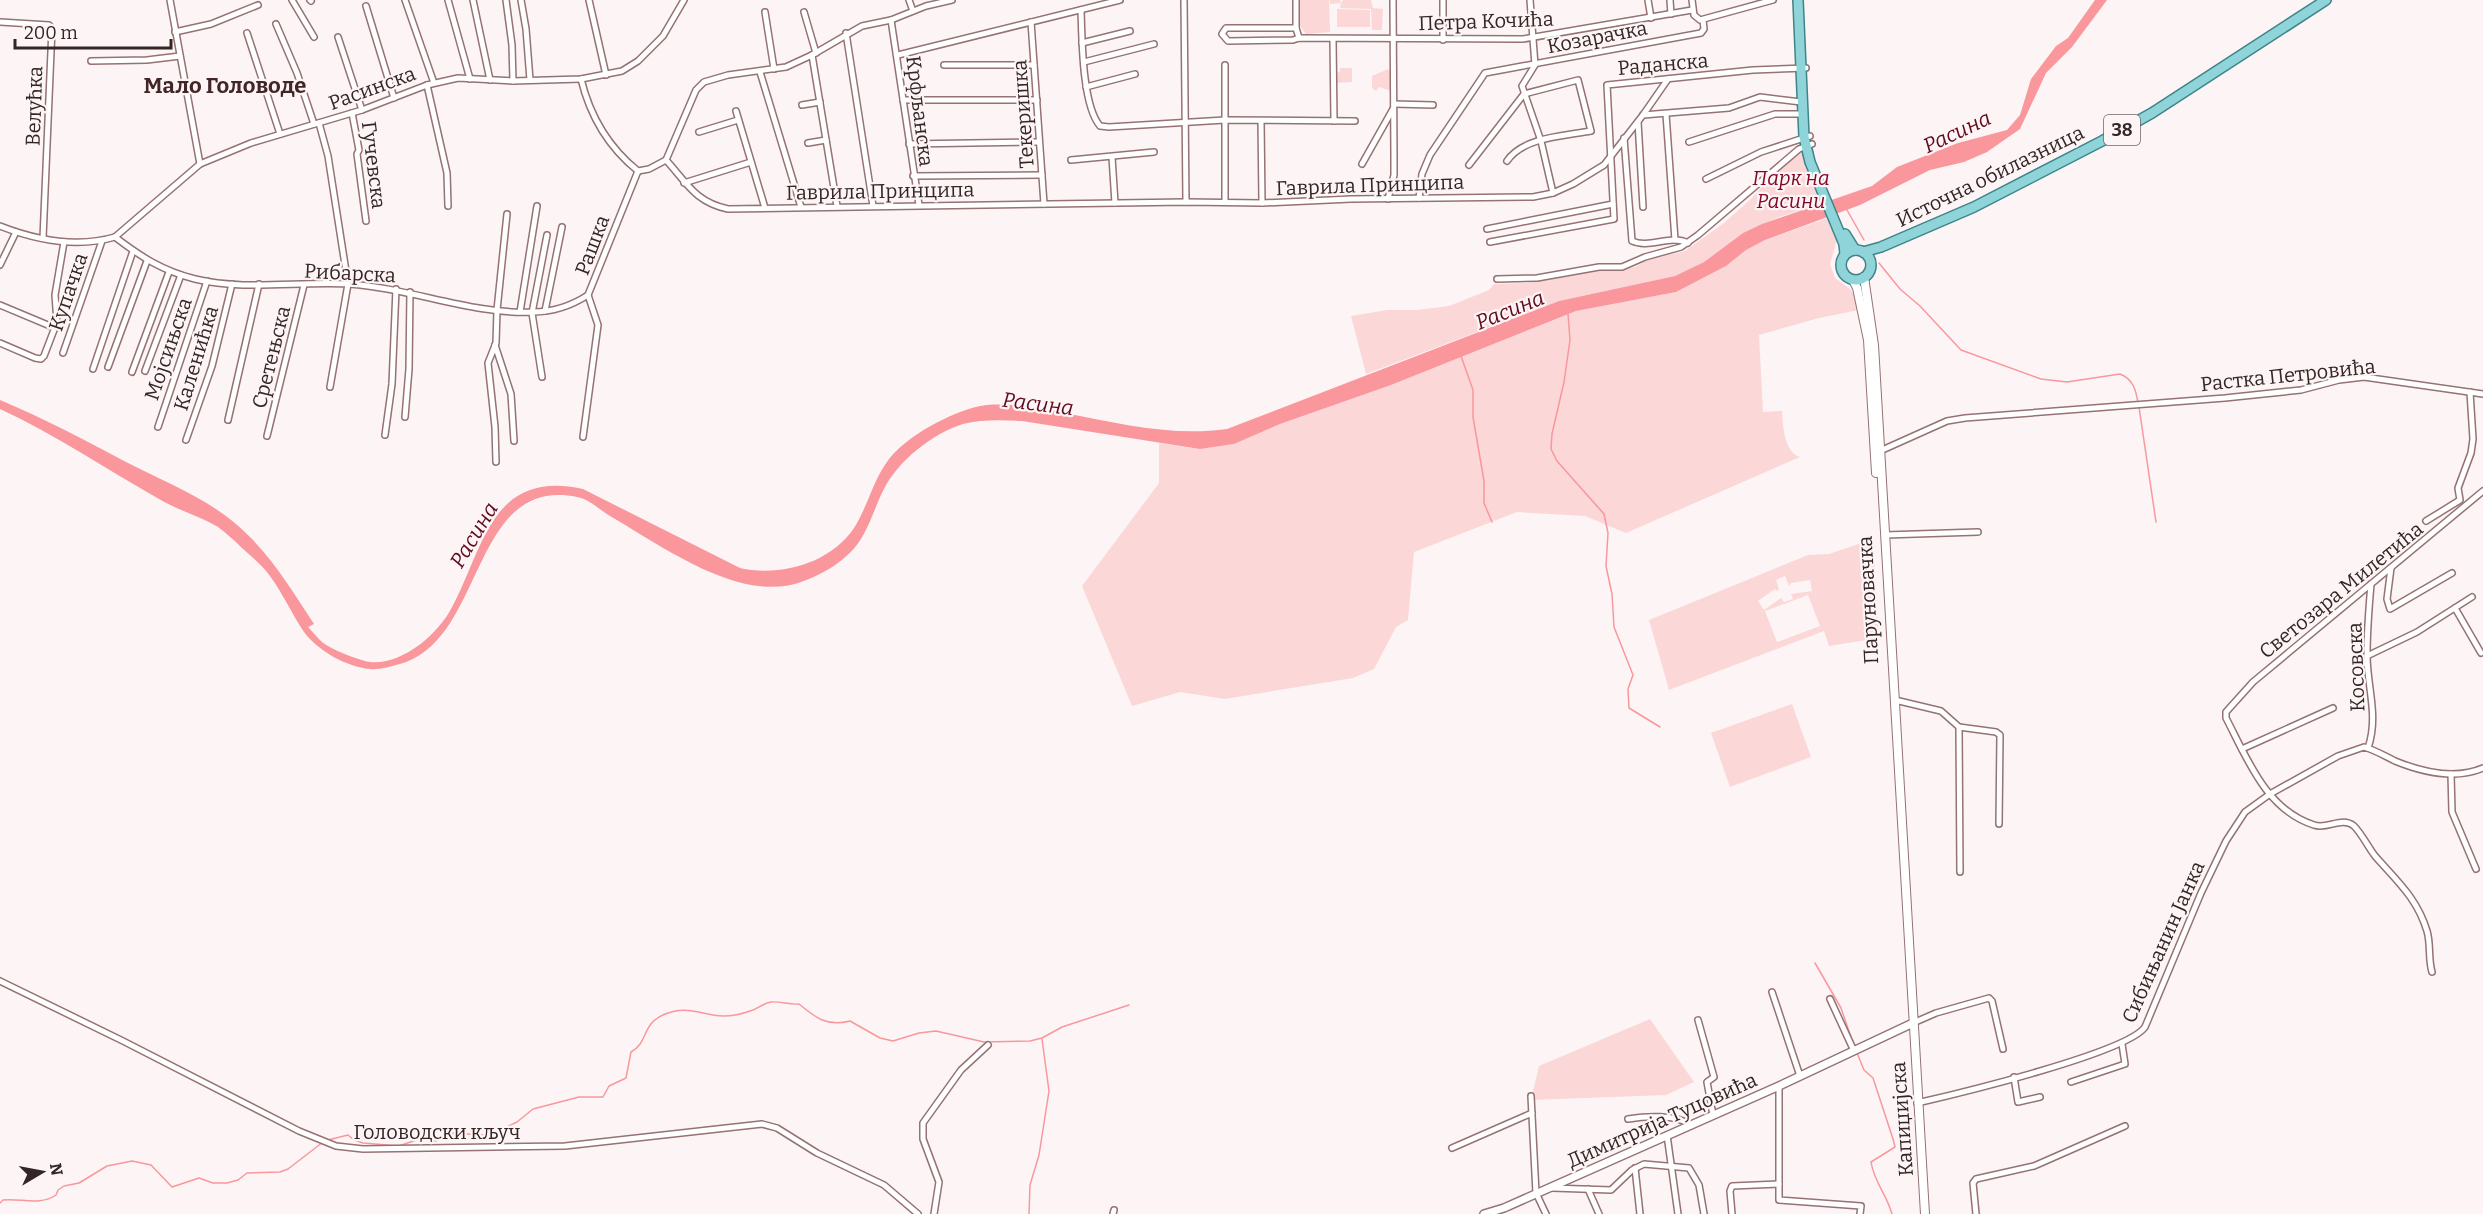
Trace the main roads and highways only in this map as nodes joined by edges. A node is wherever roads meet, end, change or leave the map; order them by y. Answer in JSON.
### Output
{"nodes":[{"id":1,"x":1798,"y":0,"type":"edge"},
{"id":2,"x":1805,"y":0,"type":"edge"},
{"id":3,"x":2326,"y":0,"type":"edge"},
{"id":4,"x":1803,"y":68,"type":"junction"},
{"id":5,"x":1808,"y":141,"type":"junction"},
{"id":6,"x":1843,"y":236,"type":"junction"},
{"id":7,"x":1881,"y":247,"type":"junction"},
{"id":8,"x":1859,"y":251,"type":"junction"},
{"id":9,"x":1845,"y":254,"type":"junction"},
{"id":10,"x":1870,"y":262,"type":"junction"},
{"id":11,"x":1864,"y":277,"type":"junction"},
{"id":12,"x":1853,"y":280,"type":"junction"},
{"id":13,"x":1878,"y":452,"type":"junction"},
{"id":14,"x":1905,"y":906,"type":"junction"},
{"id":15,"x":1913,"y":1023,"type":"joint"},
{"id":16,"x":1925,"y":1214,"type":"edge"}],
"edges":[{"from":1,"to":4,"type":"main road"},
{"from":2,"to":4,"type":"main road"},
{"from":3,"to":7,"type":"main road","name":"Источна обилазница","number":"38"},
{"from":4,"to":5,"type":"main road"},
{"from":4,"to":5,"type":"main road"},
{"from":5,"to":6,"type":"main road"},
{"from":6,"to":8,"type":"main road"},
{"from":6,"to":9,"type":"main road"},
{"from":7,"to":8,"type":"main road","name":"Источна обилазница","number":"38"},
{"from":7,"to":10,"type":"main road","name":"Источна обилазница","number":"38"},
{"from":8,"to":9,"type":"main road","number":"38"},
{"from":8,"to":10,"type":"main road"},
{"from":9,"to":12,"type":"main road"},
{"from":10,"to":11,"type":"main road","number":"38"},
{"from":11,"to":12,"type":"main road"},
{"from":11,"to":13,"type":"main road","name":"Паруновачка"},
{"from":12,"to":13,"type":"main road","name":"Паруновачка"},
{"from":13,"to":14,"type":"main road","name":"Паруновачка"},
{"from":13,"to":14,"type":"main road","name":"Паруновачка"},
{"from":14,"to":15,"type":"main road","name":"Паруновачка"},
{"from":15,"to":16,"type":"main road","name":"Капиџијска"}]}
